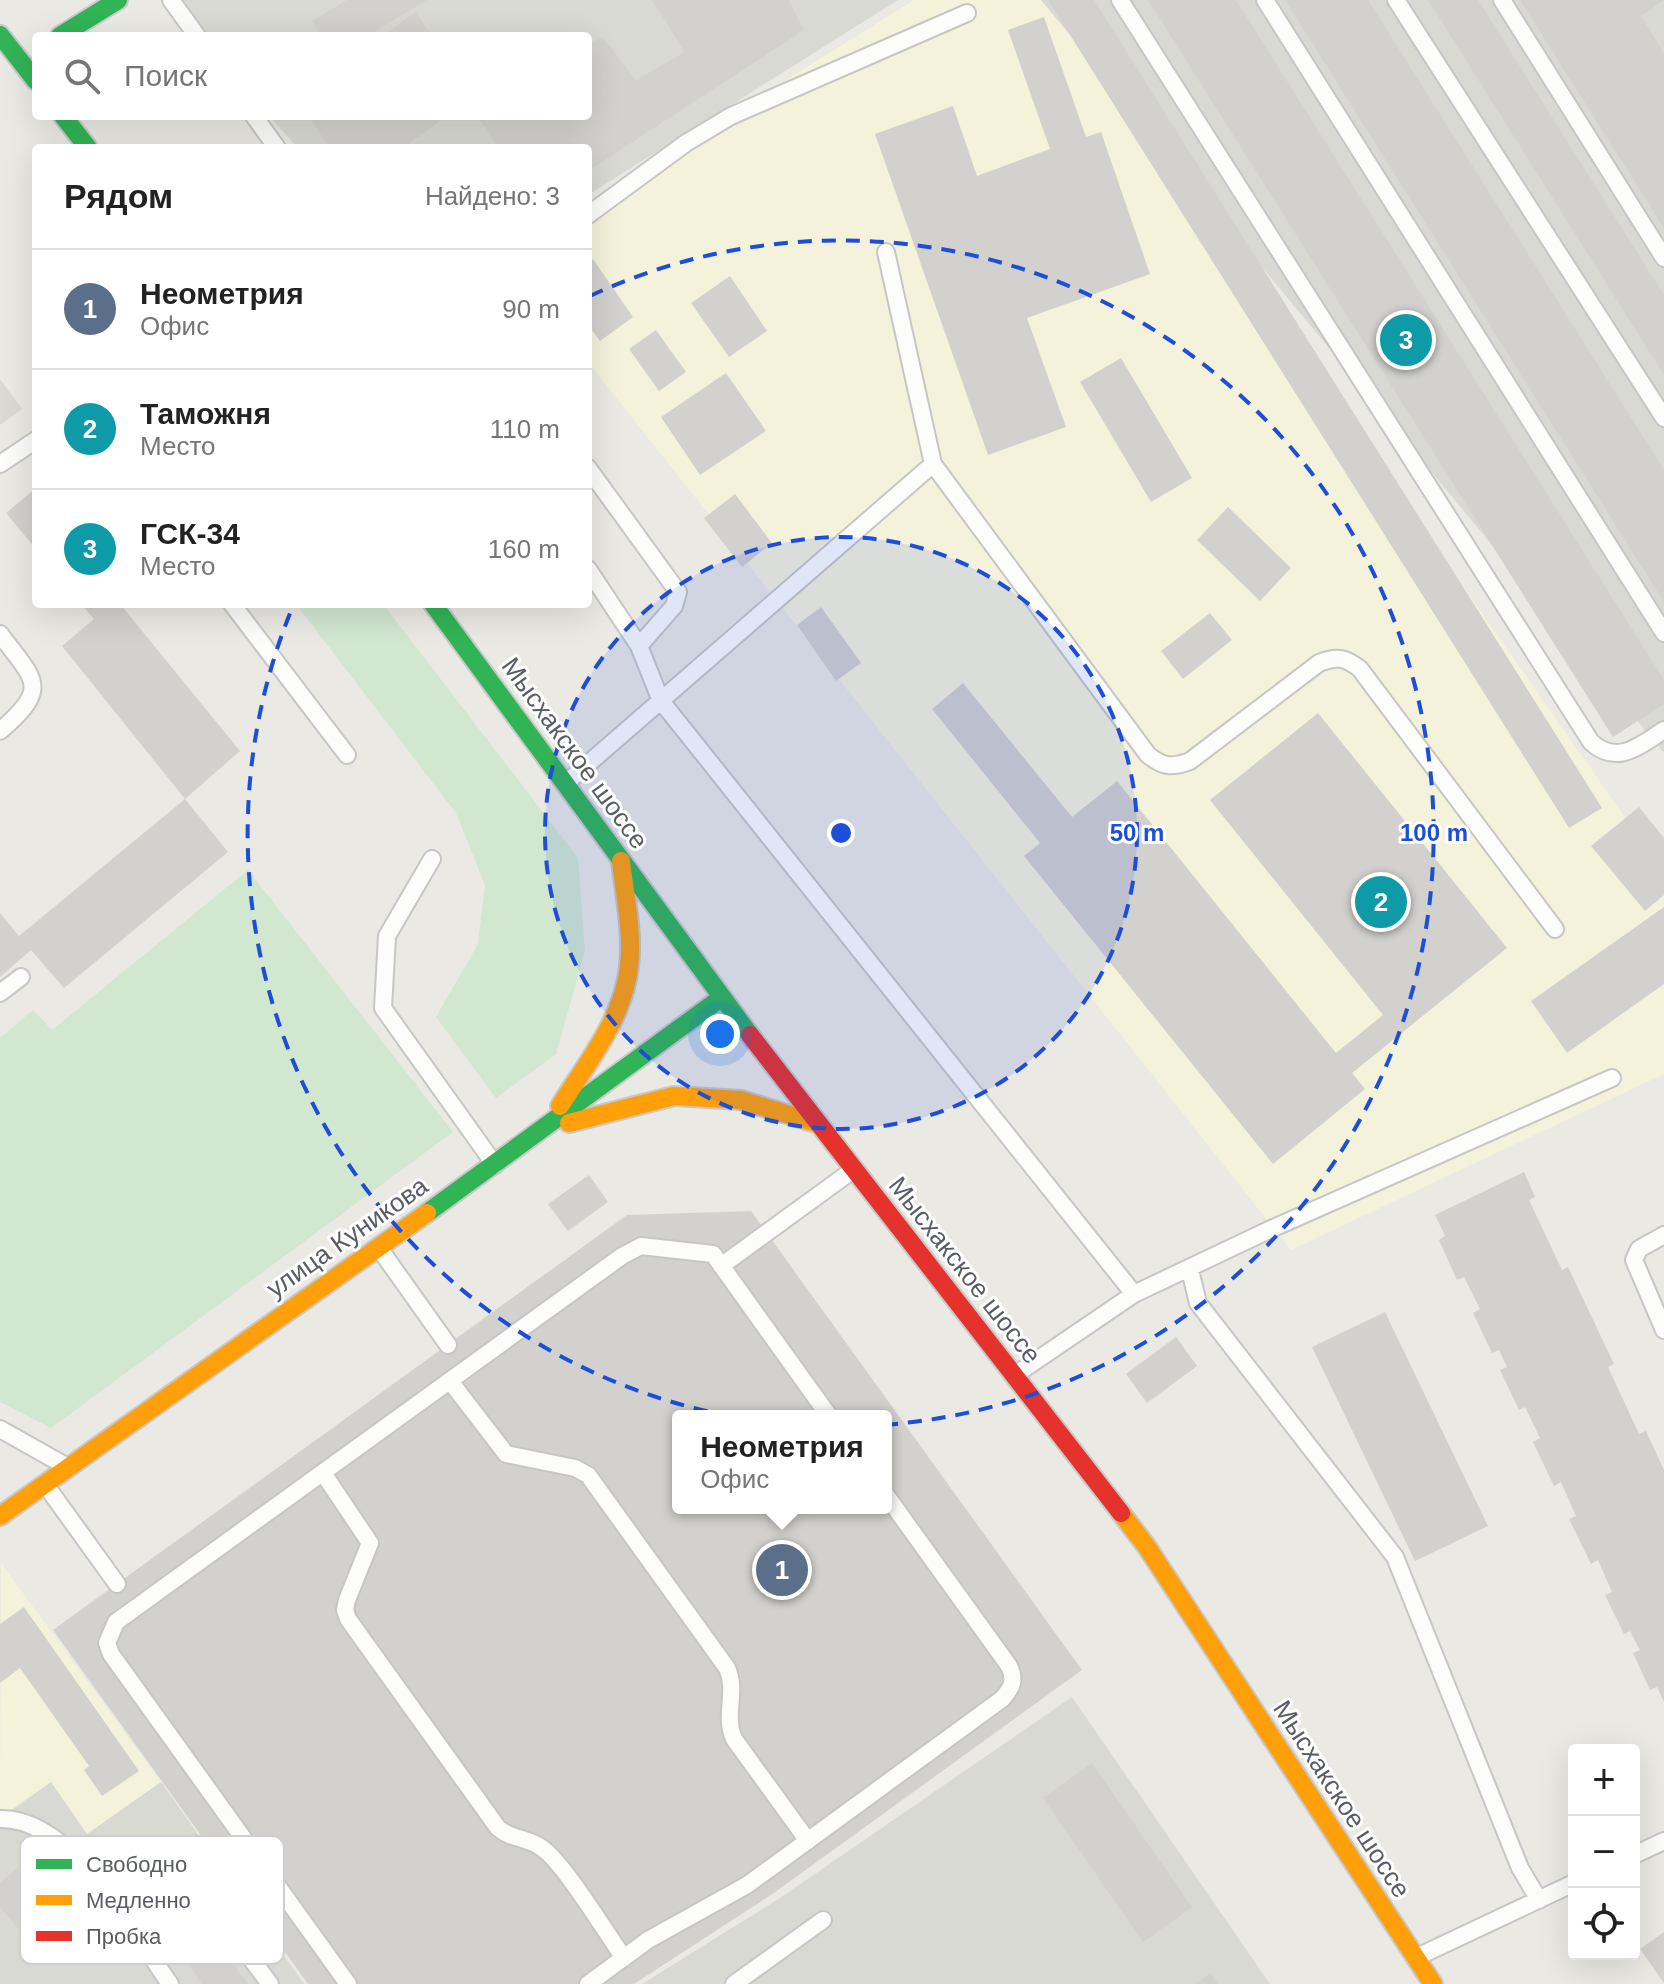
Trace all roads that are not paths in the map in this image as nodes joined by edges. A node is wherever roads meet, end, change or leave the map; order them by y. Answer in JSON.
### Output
{"nodes":[{"id":1,"x":118,"y":0,"type":"edge"},
{"id":2,"x":171,"y":0,"type":"edge"},
{"id":3,"x":1120,"y":0,"type":"edge"},
{"id":4,"x":1265,"y":0,"type":"edge"},
{"id":5,"x":1396,"y":0,"type":"edge"},
{"id":6,"x":1502,"y":0,"type":"edge"},
{"id":7,"x":967,"y":13,"type":"dead end"},
{"id":8,"x":66,"y":32,"type":"edge"},
{"id":9,"x":194,"y":32,"type":"edge"},
{"id":10,"x":0,"y":35,"type":"edge"},
{"id":11,"x":32,"y":76,"type":"edge"},
{"id":12,"x":66,"y":120,"type":"edge"},
{"id":13,"x":257,"y":120,"type":"edge"},
{"id":14,"x":85,"y":144,"type":"edge"},
{"id":15,"x":274,"y":144,"type":"edge"},
{"id":16,"x":592,"y":212,"type":"edge"},
{"id":17,"x":886,"y":252,"type":"dead end"},
{"id":18,"x":1664,"y":258,"type":"edge"},
{"id":19,"x":1664,"y":418,"type":"edge"},
{"id":20,"x":32,"y":443,"type":"edge"},
{"id":21,"x":0,"y":464,"type":"edge"},
{"id":22,"x":933,"y":464,"type":"junction"},
{"id":23,"x":592,"y":474,"type":"edge"},
{"id":24,"x":592,"y":575,"type":"edge"},
{"id":25,"x":235,"y":608,"type":"edge"},
{"id":26,"x":436,"y":608,"type":"edge"},
{"id":27,"x":1664,"y":633,"type":"edge"},
{"id":28,"x":0,"y":634,"type":"edge"},
{"id":29,"x":639,"y":646,"type":"junction"},
{"id":30,"x":661,"y":701,"type":"junction"},
{"id":31,"x":1664,"y":730,"type":"edge"},
{"id":32,"x":0,"y":731,"type":"edge"},
{"id":33,"x":347,"y":755,"type":"dead end"},
{"id":34,"x":566,"y":783,"type":"junction"},
{"id":35,"x":620,"y":858,"type":"junction"},
{"id":36,"x":432,"y":859,"type":"dead end"},
{"id":37,"x":1555,"y":929,"type":"dead end"},
{"id":38,"x":21,"y":977,"type":"dead end"},
{"id":39,"x":0,"y":993,"type":"edge"},
{"id":40,"x":721,"y":998,"type":"junction"},
{"id":41,"x":1612,"y":1078,"type":"dead end"},
{"id":42,"x":819,"y":1124,"type":"junction"},
{"id":43,"x":543,"y":1131,"type":"junction"},
{"id":44,"x":495,"y":1165,"type":"junction"},
{"id":45,"x":854,"y":1169,"type":"junction"},
{"id":46,"x":1664,"y":1235,"type":"edge"},
{"id":47,"x":378,"y":1247,"type":"junction"},
{"id":48,"x":721,"y":1266,"type":"junction"},
{"id":49,"x":1190,"y":1270,"type":"junction"},
{"id":50,"x":1134,"y":1294,"type":"junction"},
{"id":51,"x":1664,"y":1330,"type":"edge"},
{"id":52,"x":448,"y":1345,"type":"dead end"},
{"id":53,"x":1013,"y":1376,"type":"junction"},
{"id":54,"x":450,"y":1381,"type":"junction"},
{"id":55,"x":825,"y":1410,"type":"edge"},
{"id":56,"x":0,"y":1429,"type":"edge"},
{"id":57,"x":65,"y":1466,"type":"junction"},
{"id":58,"x":323,"y":1473,"type":"junction"},
{"id":59,"x":44,"y":1482,"type":"junction"},
{"id":60,"x":892,"y":1503,"type":"edge"},
{"id":61,"x":0,"y":1516,"type":"edge"},
{"id":62,"x":117,"y":1584,"type":"dead end"},
{"id":63,"x":0,"y":1819,"type":"edge"},
{"id":64,"x":51,"y":1836,"type":"edge"},
{"id":65,"x":242,"y":1836,"type":"edge"},
{"id":66,"x":808,"y":1841,"type":"junction"},
{"id":67,"x":1664,"y":1841,"type":"edge"},
{"id":68,"x":1640,"y":1852,"type":"edge"},
{"id":69,"x":1568,"y":1886,"type":"edge"},
{"id":70,"x":284,"y":1895,"type":"edge"},
{"id":71,"x":1539,"y":1900,"type":"junction"},
{"id":72,"x":823,"y":1920,"type":"dead end"},
{"id":73,"x":624,"y":1958,"type":"junction"},
{"id":74,"x":1415,"y":1958,"type":"junction"},
{"id":75,"x":156,"y":1964,"type":"edge"},
{"id":76,"x":255,"y":1964,"type":"edge"},
{"id":77,"x":170,"y":1984,"type":"edge"},
{"id":78,"x":270,"y":1984,"type":"edge"},
{"id":79,"x":348,"y":1984,"type":"edge"},
{"id":80,"x":588,"y":1984,"type":"edge"},
{"id":81,"x":734,"y":1984,"type":"edge"},
{"id":82,"x":1433,"y":1984,"type":"edge"}],
"edges":[{"from":1,"to":8,"type":"street"},
{"from":2,"to":9,"type":"lane"},
{"from":3,"to":31,"type":"lane"},
{"from":4,"to":27,"type":"lane"},
{"from":5,"to":19,"type":"lane"},
{"from":6,"to":18,"type":"lane"},
{"from":7,"to":16,"type":"lane"},
{"from":10,"to":11,"type":"street"},
{"from":12,"to":14,"type":"street"},
{"from":13,"to":15,"type":"lane"},
{"from":17,"to":22,"type":"lane"},
{"from":20,"to":21,"type":"lane"},
{"from":22,"to":30,"type":"lane"},
{"from":22,"to":37,"type":"lane"},
{"from":23,"to":29,"type":"lane"},
{"from":24,"to":29,"type":"lane"},
{"from":25,"to":33,"type":"lane"},
{"from":26,"to":34,"type":"street","name":"Мысхакское шоссе"},
{"from":28,"to":32,"type":"lane"},
{"from":29,"to":30,"type":"lane"},
{"from":30,"to":34,"type":"lane"},
{"from":30,"to":50,"type":"lane"},
{"from":34,"to":35,"type":"street","name":"Мысхакское шоссе"},
{"from":35,"to":40,"type":"street","name":"Мысхакское шоссе"},
{"from":35,"to":43,"type":"street"},
{"from":36,"to":44,"type":"lane"},
{"from":38,"to":39,"type":"lane"},
{"from":40,"to":42,"type":"street","name":"Мысхакское шоссе"},
{"from":40,"to":43,"type":"street","name":"улица Куникова"},
{"from":41,"to":49,"type":"lane"},
{"from":42,"to":43,"type":"street"},
{"from":42,"to":45,"type":"street","name":"Мысхакское шоссе"},
{"from":43,"to":44,"type":"street","name":"улица Куникова"},
{"from":44,"to":47,"type":"street","name":"улица Куникова"},
{"from":45,"to":48,"type":"lane"},
{"from":45,"to":53,"type":"street","name":"Мысхакское шоссе"},
{"from":46,"to":51,"type":"lane"},
{"from":47,"to":52,"type":"lane"},
{"from":47,"to":57,"type":"street","name":"улица Куникова"},
{"from":48,"to":54,"type":"lane"},
{"from":48,"to":55,"type":"lane"},
{"from":49,"to":50,"type":"lane"},
{"from":49,"to":71,"type":"lane"},
{"from":50,"to":53,"type":"lane"},
{"from":53,"to":74,"type":"street","name":"Мысхакское шоссе"},
{"from":54,"to":58,"type":"lane"},
{"from":54,"to":66,"type":"lane"},
{"from":56,"to":57,"type":"lane"},
{"from":57,"to":59,"type":"street","name":"улица Куникова"},
{"from":58,"to":65,"type":"lane"},
{"from":58,"to":73,"type":"lane"},
{"from":59,"to":61,"type":"street","name":"улица Куникова"},
{"from":59,"to":62,"type":"lane"},
{"from":60,"to":66,"type":"lane"},
{"from":63,"to":64,"type":"lane"},
{"from":66,"to":73,"type":"lane"},
{"from":67,"to":68,"type":"lane"},
{"from":69,"to":71,"type":"lane"},
{"from":70,"to":79,"type":"lane"},
{"from":71,"to":74,"type":"lane"},
{"from":72,"to":81,"type":"lane"},
{"from":73,"to":80,"type":"lane"},
{"from":74,"to":82,"type":"street","name":"Мысхакское шоссе"},
{"from":75,"to":77,"type":"lane"},
{"from":76,"to":78,"type":"lane"}]}
